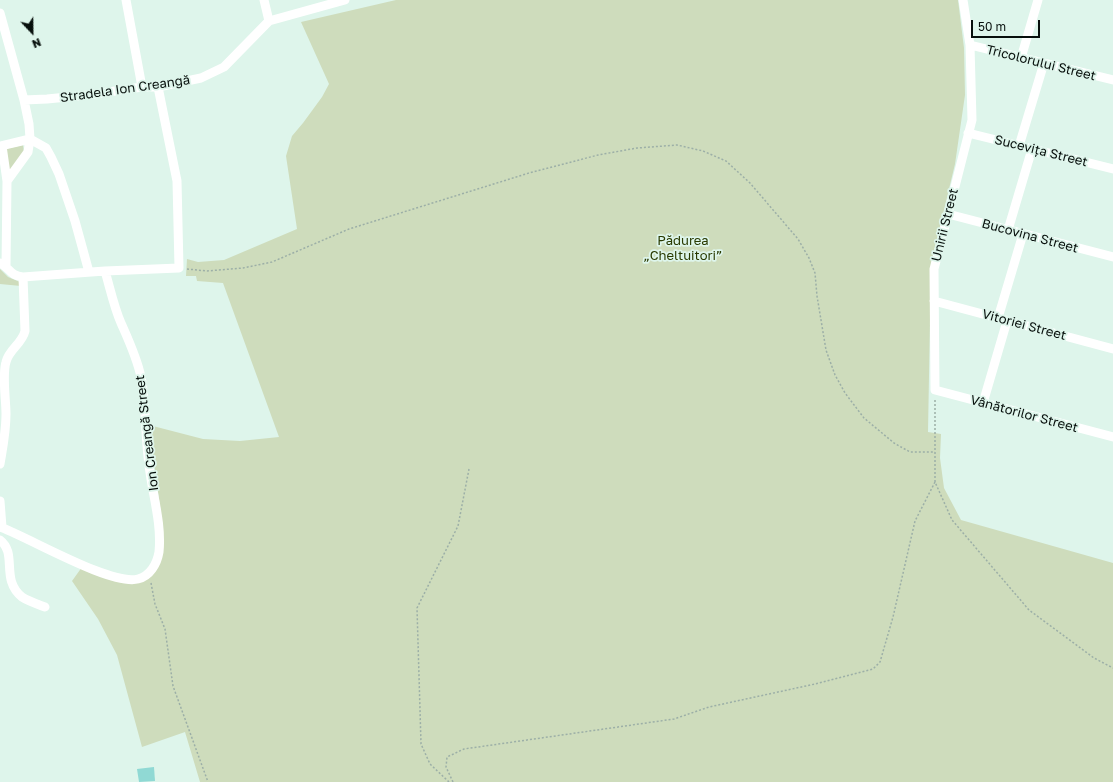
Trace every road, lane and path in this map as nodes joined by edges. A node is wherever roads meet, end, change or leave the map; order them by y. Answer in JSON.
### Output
{"nodes":[{"id":1,"x":126,"y":0,"type":"edge"},
{"id":2,"x":264,"y":0,"type":"edge"},
{"id":3,"x":345,"y":0,"type":"edge"},
{"id":4,"x":963,"y":0,"type":"edge"},
{"id":5,"x":1038,"y":0,"type":"edge"},
{"id":6,"x":0,"y":13,"type":"edge"},
{"id":7,"x":269,"y":21,"type":"junction"},
{"id":8,"x":970,"y":45,"type":"junction"},
{"id":9,"x":1021,"y":58,"type":"junction"},
{"id":10,"x":1044,"y":63,"type":"junction"},
{"id":11,"x":1113,"y":80,"type":"edge"},
{"id":12,"x":142,"y":87,"type":"junction"},
{"id":13,"x":158,"y":87,"type":"junction"},
{"id":14,"x":24,"y":100,"type":"junction"},
{"id":15,"x":968,"y":133,"type":"junction"},
{"id":16,"x":30,"y":139,"type":"junction"},
{"id":17,"x":1,"y":146,"type":"edge"},
{"id":18,"x":1020,"y":146,"type":"junction"},
{"id":19,"x":1032,"y":149,"type":"junction"},
{"id":20,"x":1113,"y":170,"type":"edge"},
{"id":21,"x":7,"y":181,"type":"junction"},
{"id":22,"x":948,"y":214,"type":"junction"},
{"id":23,"x":1008,"y":230,"type":"junction"},
{"id":24,"x":1023,"y":234,"type":"junction"},
{"id":25,"x":1113,"y":257,"type":"edge"},
{"id":26,"x":3,"y":264,"type":"edge"},
{"id":27,"x":179,"y":268,"type":"junction"},
{"id":28,"x":105,"y":271,"type":"junction"},
{"id":29,"x":89,"y":272,"type":"junction"},
{"id":30,"x":23,"y":277,"type":"junction"},
{"id":31,"x":934,"y":301,"type":"junction"},
{"id":32,"x":998,"y":318,"type":"junction"},
{"id":33,"x":1007,"y":321,"type":"junction"},
{"id":34,"x":1113,"y":349,"type":"edge"},
{"id":35,"x":935,"y":390,"type":"junction"},
{"id":36,"x":983,"y":403,"type":"junction"},
{"id":37,"x":1113,"y":437,"type":"edge"},
{"id":38,"x":935,"y":452,"type":"junction"},
{"id":39,"x":0,"y":464,"type":"edge"},
{"id":40,"x":469,"y":469,"type":"dead end"},
{"id":41,"x":935,"y":482,"type":"junction"},
{"id":42,"x":0,"y":501,"type":"edge"},
{"id":43,"x":1,"y":527,"type":"edge"},
{"id":44,"x":0,"y":540,"type":"edge"},
{"id":45,"x":149,"y":573,"type":"junction"},
{"id":46,"x":45,"y":607,"type":"dead end"},
{"id":47,"x":1113,"y":668,"type":"edge"},
{"id":48,"x":208,"y":782,"type":"edge"},
{"id":49,"x":450,"y":782,"type":"edge"},
{"id":50,"x":453,"y":782,"type":"edge"}],
"edges":[{"from":1,"to":12,"type":"street"},
{"from":2,"to":7,"type":"street"},
{"from":3,"to":7,"type":"street"},
{"from":4,"to":8,"type":"street","name":"Unirii Street"},
{"from":5,"to":9,"type":"street"},
{"from":6,"to":14,"type":"street"},
{"from":7,"to":13,"type":"street","name":"Stradela Ion Creangă"},
{"from":8,"to":9,"type":"street","name":"Tricolorului Street"},
{"from":8,"to":15,"type":"street","name":"Unirii Street"},
{"from":9,"to":10,"type":"street","name":"Tricolorului Street"},
{"from":10,"to":11,"type":"street","name":"Tricolorului Street"},
{"from":10,"to":18,"type":"street"},
{"from":12,"to":13,"type":"street","name":"Stradela Ion Creangă"},
{"from":12,"to":14,"type":"street","name":"Stradela Ion Creangă"},
{"from":13,"to":27,"type":"street"},
{"from":14,"to":16,"type":"street"},
{"from":15,"to":18,"type":"street","name":"Sucevița Street"},
{"from":15,"to":22,"type":"street","name":"Unirii Street"},
{"from":16,"to":17,"type":"street"},
{"from":16,"to":21,"type":"street"},
{"from":16,"to":29,"type":"street"},
{"from":17,"to":21,"type":"street"},
{"from":18,"to":19,"type":"street","name":"Sucevița Street"},
{"from":19,"to":20,"type":"street","name":"Sucevița Street"},
{"from":19,"to":23,"type":"street"},
{"from":21,"to":26,"type":"street"},
{"from":22,"to":23,"type":"street","name":"Bucovina Street"},
{"from":22,"to":31,"type":"street","name":"Unirii Street"},
{"from":23,"to":24,"type":"street","name":"Bucovina Street"},
{"from":24,"to":25,"type":"street","name":"Bucovina Street"},
{"from":24,"to":32,"type":"street"},
{"from":26,"to":30,"type":"street"},
{"from":27,"to":28,"type":"street"},
{"from":27,"to":38,"type":"path"},
{"from":28,"to":29,"type":"street"},
{"from":28,"to":45,"type":"street","name":"Ion Creangă Street"},
{"from":29,"to":30,"type":"street"},
{"from":30,"to":39,"type":"street"},
{"from":31,"to":32,"type":"street","name":"Vitoriei Street"},
{"from":31,"to":35,"type":"street","name":"Unirii Street"},
{"from":32,"to":33,"type":"street","name":"Vitoriei Street"},
{"from":33,"to":34,"type":"street","name":"Vitoriei Street"},
{"from":33,"to":36,"type":"street"},
{"from":35,"to":36,"type":"street","name":"Vânătorilor Street"},
{"from":35,"to":38,"type":"path"},
{"from":36,"to":37,"type":"street","name":"Vânătorilor Street"},
{"from":38,"to":41,"type":"path"},
{"from":40,"to":49,"type":"path"},
{"from":41,"to":47,"type":"path"},
{"from":41,"to":50,"type":"path"},
{"from":42,"to":43,"type":"street"},
{"from":43,"to":45,"type":"street"},
{"from":44,"to":46,"type":"street"},
{"from":45,"to":48,"type":"path"}]}
